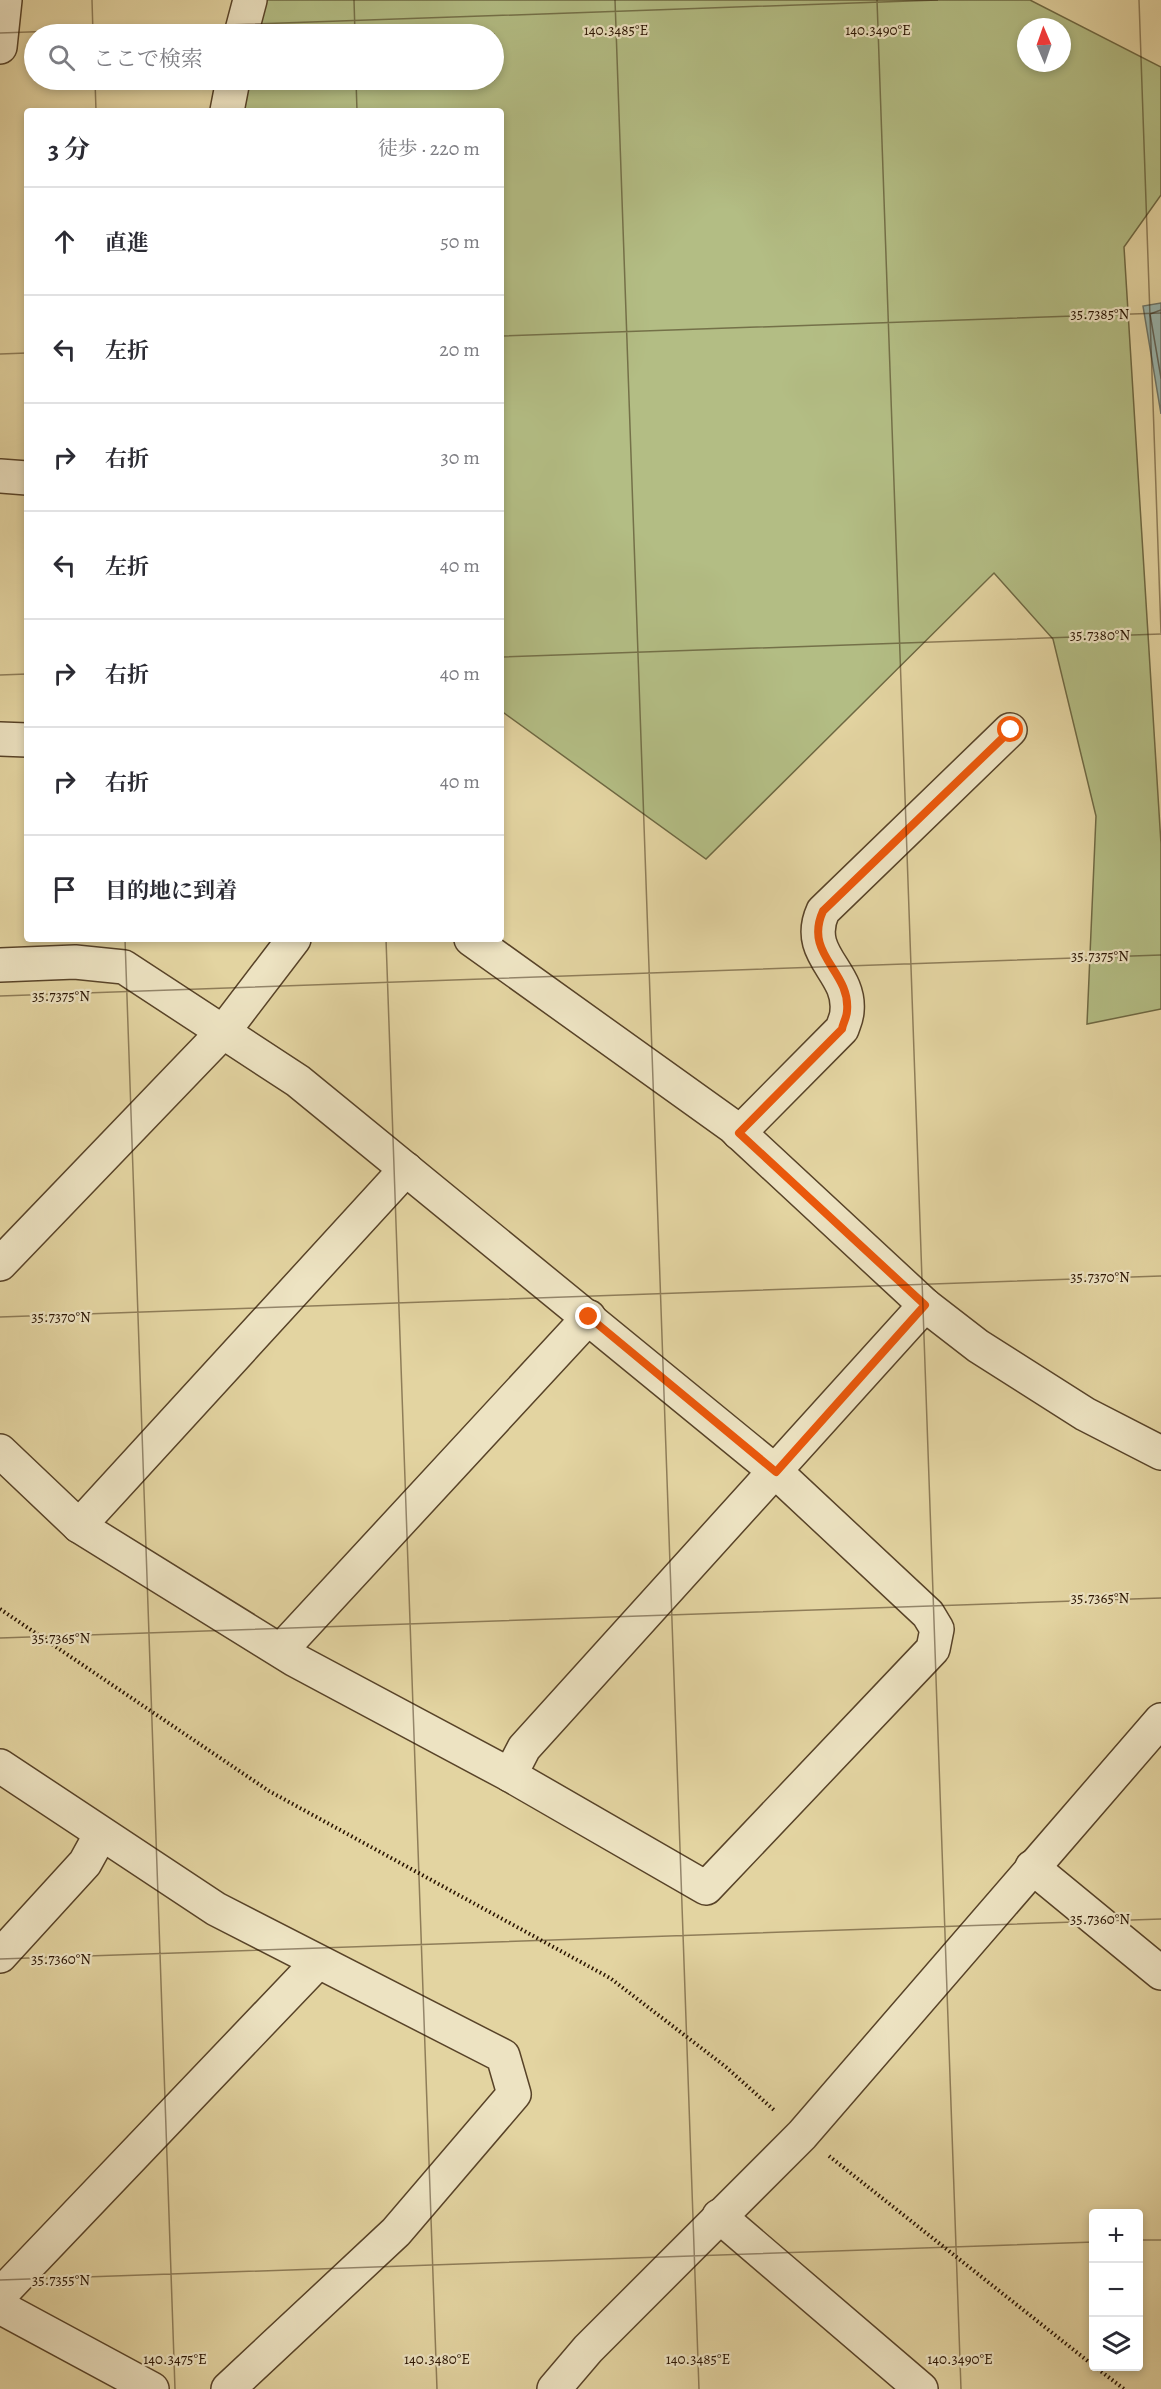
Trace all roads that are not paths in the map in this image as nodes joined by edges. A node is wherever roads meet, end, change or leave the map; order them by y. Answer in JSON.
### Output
{"nodes":[{"id":1,"x":5,"y":0,"type":"edge"},
{"id":2,"x":250,"y":0,"type":"edge"},
{"id":3,"x":244,"y":24,"type":"edge"},
{"id":4,"x":0,"y":47,"type":"edge"},
{"id":5,"x":231,"y":90,"type":"edge"},
{"id":6,"x":228,"y":108,"type":"edge"},
{"id":7,"x":0,"y":476,"type":"edge"},
{"id":8,"x":24,"y":478,"type":"edge"},
{"id":9,"x":1011,"y":730,"type":"dead end"},
{"id":10,"x":0,"y":739,"type":"edge"},
{"id":11,"x":24,"y":740,"type":"edge"},
{"id":12,"x":292,"y":942,"type":"edge"},
{"id":13,"x":475,"y":942,"type":"edge"},
{"id":14,"x":0,"y":965,"type":"edge"},
{"id":15,"x":223,"y":1032,"type":"junction"},
{"id":16,"x":739,"y":1133,"type":"junction"},
{"id":17,"x":406,"y":1169,"type":"junction"},
{"id":18,"x":0,"y":1264,"type":"edge"},
{"id":19,"x":925,"y":1305,"type":"junction"},
{"id":20,"x":589,"y":1317,"type":"junction"},
{"id":21,"x":0,"y":1451,"type":"edge"},
{"id":22,"x":1161,"y":1453,"type":"edge"},
{"id":23,"x":776,"y":1472,"type":"junction"},
{"id":24,"x":79,"y":1526,"type":"junction"},
{"id":25,"x":281,"y":1650,"type":"junction"},
{"id":26,"x":1161,"y":1720,"type":"edge"},
{"id":27,"x":0,"y":1766,"type":"edge"},
{"id":28,"x":510,"y":1775,"type":"junction"},
{"id":29,"x":101,"y":1834,"type":"junction"},
{"id":30,"x":1032,"y":1867,"type":"junction"},
{"id":31,"x":0,"y":1956,"type":"edge"},
{"id":32,"x":318,"y":1962,"type":"junction"},
{"id":33,"x":1161,"y":1973,"type":"edge"},
{"id":34,"x":719,"y":2216,"type":"junction"},
{"id":35,"x":0,"y":2295,"type":"edge"},
{"id":36,"x":0,"y":2307,"type":"edge"},
{"id":37,"x":901,"y":2383,"type":"edge"},
{"id":38,"x":152,"y":2389,"type":"edge"},
{"id":39,"x":228,"y":2389,"type":"edge"},
{"id":40,"x":554,"y":2389,"type":"edge"}],
"edges":[{"from":1,"to":4,"type":"street"},
{"from":2,"to":3,"type":"street"},
{"from":5,"to":6,"type":"street"},
{"from":7,"to":8,"type":"street"},
{"from":9,"to":16,"type":"street"},
{"from":10,"to":11,"type":"street"},
{"from":12,"to":15,"type":"street"},
{"from":13,"to":16,"type":"street"},
{"from":14,"to":15,"type":"street"},
{"from":15,"to":17,"type":"street"},
{"from":15,"to":18,"type":"street"},
{"from":16,"to":19,"type":"street"},
{"from":17,"to":20,"type":"street"},
{"from":17,"to":24,"type":"street"},
{"from":19,"to":22,"type":"street"},
{"from":19,"to":23,"type":"street"},
{"from":20,"to":23,"type":"street"},
{"from":20,"to":25,"type":"street"},
{"from":21,"to":24,"type":"street"},
{"from":23,"to":28,"type":"street"},
{"from":23,"to":28,"type":"street"},
{"from":24,"to":25,"type":"street"},
{"from":25,"to":28,"type":"street"},
{"from":26,"to":30,"type":"street"},
{"from":27,"to":29,"type":"street"},
{"from":29,"to":31,"type":"street"},
{"from":29,"to":32,"type":"street"},
{"from":30,"to":33,"type":"street"},
{"from":30,"to":34,"type":"street"},
{"from":32,"to":35,"type":"street"},
{"from":32,"to":39,"type":"street"},
{"from":34,"to":37,"type":"street"},
{"from":34,"to":40,"type":"street"},
{"from":36,"to":38,"type":"street"}]}
